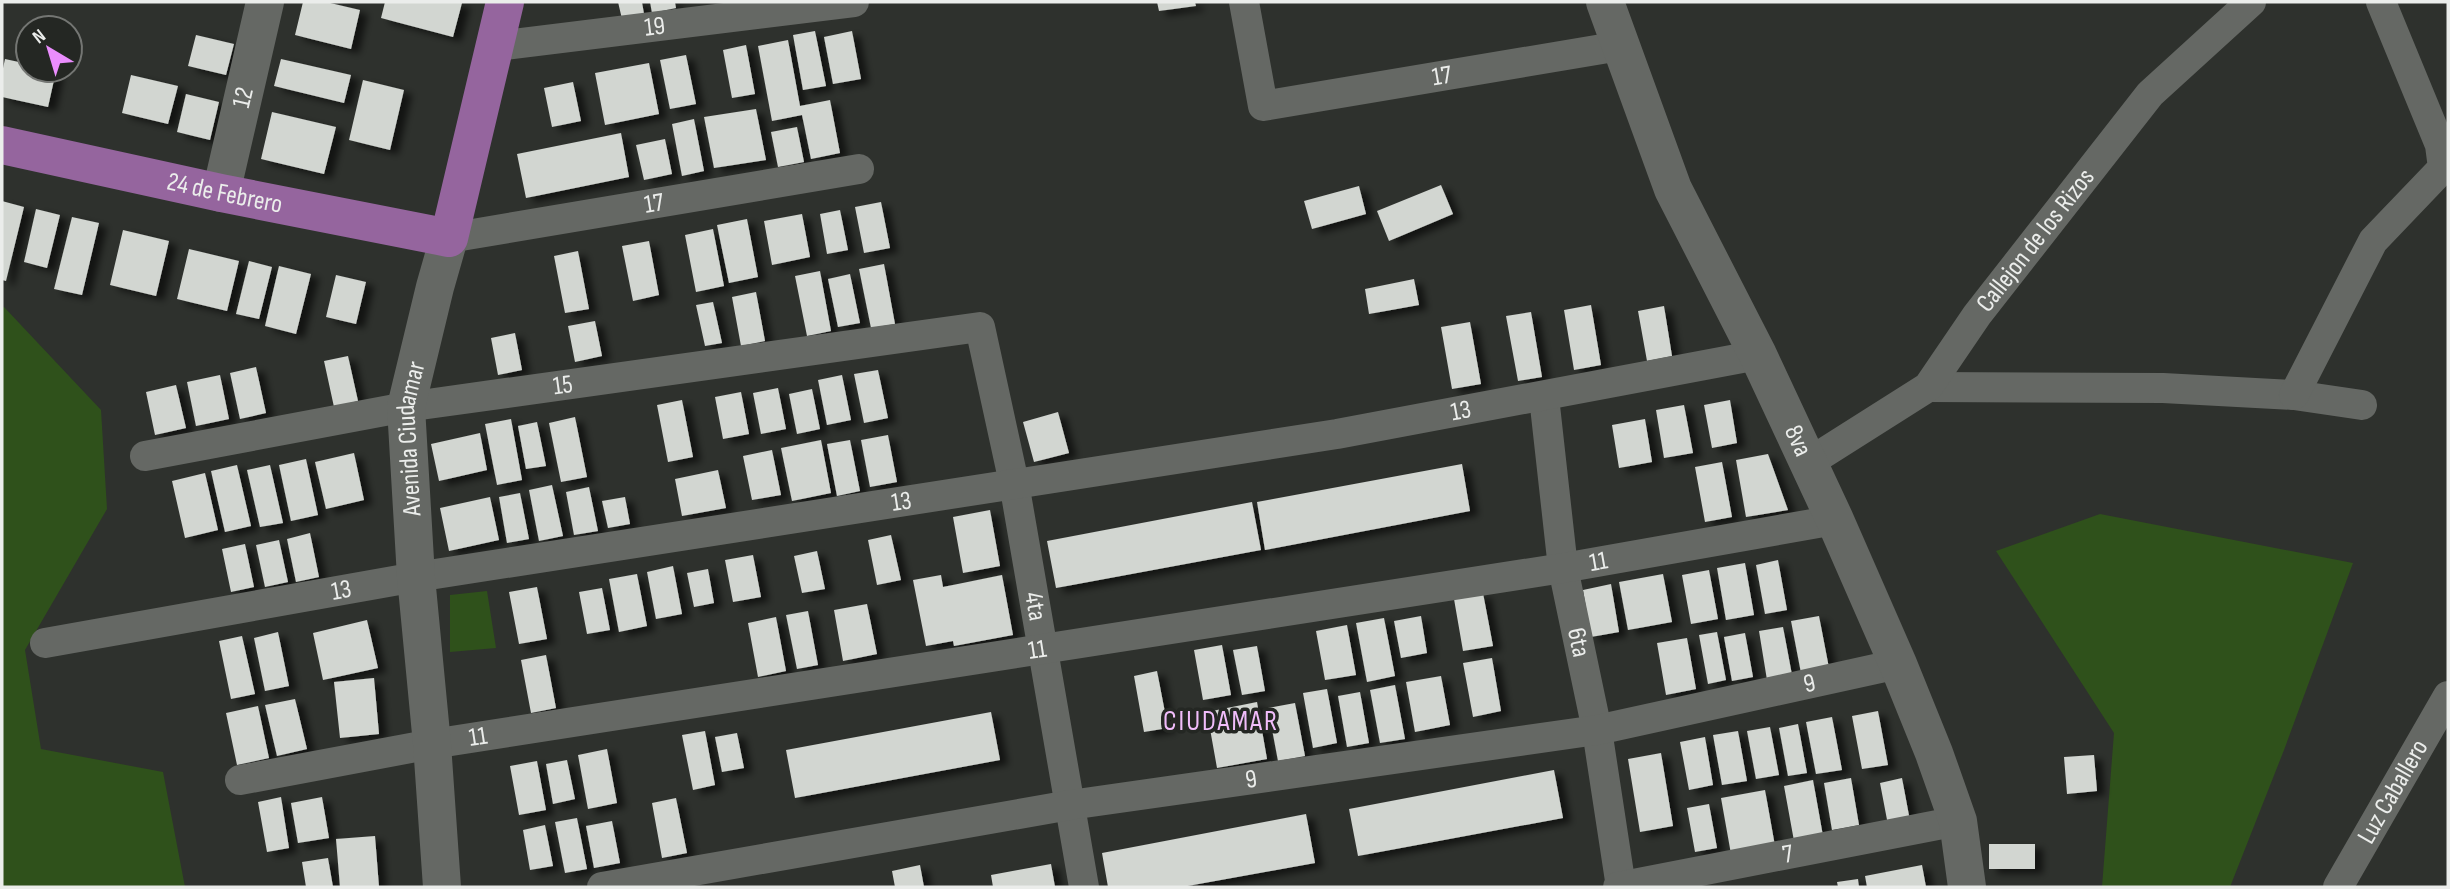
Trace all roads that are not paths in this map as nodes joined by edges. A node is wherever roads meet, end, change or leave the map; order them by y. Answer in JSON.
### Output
{"nodes":[{"id":1,"x":265,"y":2,"type":"edge"},
{"id":2,"x":505,"y":2,"type":"edge"},
{"id":3,"x":854,"y":2,"type":"edge"},
{"id":4,"x":1244,"y":2,"type":"edge"},
{"id":5,"x":1605,"y":2,"type":"edge"},
{"id":6,"x":2251,"y":2,"type":"edge"},
{"id":7,"x":2381,"y":2,"type":"edge"},
{"id":8,"x":497,"y":46,"type":"junction"},
{"id":9,"x":1620,"y":46,"type":"junction"},
{"id":10,"x":2,"y":145,"type":"edge"},
{"id":11,"x":859,"y":169,"type":"dead end"},
{"id":12,"x":221,"y":193,"type":"junction"},
{"id":13,"x":449,"y":238,"type":"junction"},
{"id":14,"x":981,"y":327,"type":"joint"},
{"id":15,"x":1758,"y":355,"type":"junction"},
{"id":16,"x":1928,"y":387,"type":"junction"},
{"id":17,"x":2294,"y":395,"type":"junction"},
{"id":18,"x":1544,"y":397,"type":"junction"},
{"id":19,"x":2362,"y":405,"type":"dead end"},
{"id":20,"x":406,"y":407,"type":"junction"},
{"id":21,"x":145,"y":456,"type":"dead end"},
{"id":22,"x":1808,"y":463,"type":"junction"},
{"id":23,"x":1014,"y":483,"type":"junction"},
{"id":24,"x":1835,"y":520,"type":"junction"},
{"id":25,"x":1563,"y":568,"type":"junction"},
{"id":26,"x":416,"y":577,"type":"junction"},
{"id":27,"x":45,"y":643,"type":"dead end"},
{"id":28,"x":1042,"y":651,"type":"junction"},
{"id":29,"x":1898,"y":664,"type":"junction"},
{"id":30,"x":2448,"y":696,"type":"edge"},
{"id":31,"x":1597,"y":730,"type":"junction"},
{"id":32,"x":432,"y":744,"type":"junction"},
{"id":33,"x":240,"y":780,"type":"dead end"},
{"id":34,"x":1070,"y":806,"type":"junction"},
{"id":35,"x":1958,"y":821,"type":"junction"},
{"id":36,"x":442,"y":887,"type":"edge"},
{"id":37,"x":602,"y":887,"type":"edge"},
{"id":38,"x":1084,"y":887,"type":"edge"},
{"id":39,"x":1620,"y":887,"type":"edge"},
{"id":40,"x":1968,"y":887,"type":"edge"},
{"id":41,"x":2338,"y":887,"type":"edge"}],
"edges":[{"from":1,"to":12,"type":"street","name":"12"},
{"from":2,"to":8,"type":"main road","name":"Avenida Ciudamar"},
{"from":3,"to":8,"type":"street","name":"19"},
{"from":4,"to":9,"type":"street","name":"17"},
{"from":5,"to":9,"type":"street","name":"8va"},
{"from":6,"to":16,"type":"street","name":"Callejon de los Rizos"},
{"from":7,"to":17,"type":"street"},
{"from":8,"to":13,"type":"main road","name":"Avenida Ciudamar"},
{"from":9,"to":15,"type":"street","name":"8va"},
{"from":10,"to":12,"type":"main road","name":"24 de Febrero"},
{"from":11,"to":13,"type":"street","name":"17"},
{"from":12,"to":13,"type":"main road","name":"24 de Febrero"},
{"from":13,"to":20,"type":"street","name":"Avenida Ciudamar"},
{"from":14,"to":20,"type":"street","name":"15"},
{"from":14,"to":23,"type":"street","name":"4ta"},
{"from":15,"to":18,"type":"street","name":"13"},
{"from":15,"to":22,"type":"street","name":"8va"},
{"from":16,"to":17,"type":"street"},
{"from":16,"to":22,"type":"street","name":"Callejon de los Rizos"},
{"from":17,"to":19,"type":"street"},
{"from":18,"to":23,"type":"street","name":"13"},
{"from":18,"to":25,"type":"street","name":"6ta"},
{"from":20,"to":21,"type":"street","name":"15"},
{"from":20,"to":26,"type":"street","name":"Avenida Ciudamar"},
{"from":22,"to":24,"type":"street","name":"8va"},
{"from":23,"to":26,"type":"street","name":"13"},
{"from":23,"to":28,"type":"street","name":"4ta"},
{"from":24,"to":25,"type":"street","name":"11"},
{"from":24,"to":29,"type":"street","name":"8va"},
{"from":25,"to":28,"type":"street","name":"11"},
{"from":25,"to":31,"type":"street","name":"6ta"},
{"from":26,"to":27,"type":"street","name":"13"},
{"from":26,"to":32,"type":"street","name":"Avenida Ciudamar"},
{"from":28,"to":32,"type":"street","name":"11"},
{"from":28,"to":34,"type":"street","name":"4ta"},
{"from":29,"to":31,"type":"street","name":"9"},
{"from":29,"to":35,"type":"street","name":"8va"},
{"from":30,"to":41,"type":"street","name":"Luz Caballero"},
{"from":31,"to":34,"type":"street","name":"9"},
{"from":31,"to":39,"type":"street","name":"6ta"},
{"from":32,"to":33,"type":"street","name":"11"},
{"from":32,"to":36,"type":"street","name":"Avenida Ciudamar"},
{"from":34,"to":37,"type":"street","name":"9"},
{"from":34,"to":38,"type":"street","name":"4ta"},
{"from":35,"to":39,"type":"street","name":"7"},
{"from":35,"to":40,"type":"street","name":"8va"}]}
